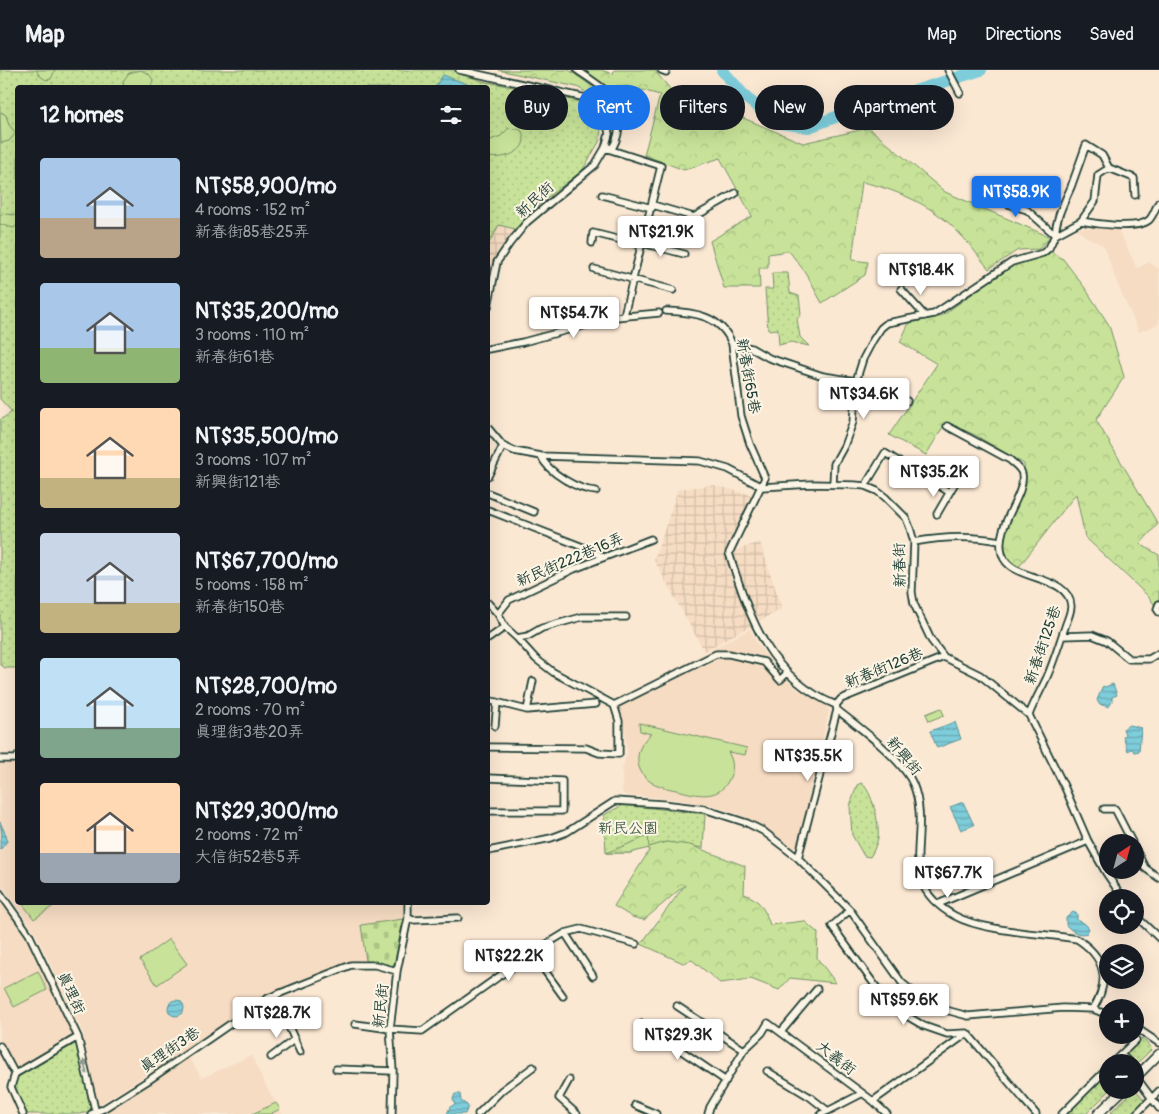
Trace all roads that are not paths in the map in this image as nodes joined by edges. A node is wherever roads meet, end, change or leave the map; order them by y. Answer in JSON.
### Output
{"nodes":[{"id":1,"x":460,"y":70,"type":"edge"},
{"id":2,"x":577,"y":70,"type":"edge"},
{"id":3,"x":948,"y":70,"type":"edge"},
{"id":4,"x":960,"y":93,"type":"dead end"},
{"id":5,"x":605,"y":148,"type":"junction"},
{"id":6,"x":1108,"y":168,"type":"junction"},
{"id":7,"x":984,"y":192,"type":"dead end"},
{"id":8,"x":736,"y":193,"type":"dead end"},
{"id":9,"x":602,"y":195,"type":"dead end"},
{"id":10,"x":1134,"y":195,"type":"dead end"},
{"id":11,"x":1159,"y":202,"type":"edge"},
{"id":12,"x":652,"y":206,"type":"junction"},
{"id":13,"x":1081,"y":221,"type":"junction"},
{"id":14,"x":1055,"y":235,"type":"junction"},
{"id":15,"x":592,"y":243,"type":"dead end"},
{"id":16,"x":641,"y":244,"type":"junction"},
{"id":17,"x":684,"y":254,"type":"dead end"},
{"id":18,"x":594,"y":269,"type":"dead end"},
{"id":19,"x":632,"y":279,"type":"junction"},
{"id":20,"x":902,"y":289,"type":"dead end"},
{"id":21,"x":673,"y":290,"type":"dead end"},
{"id":22,"x":490,"y":297,"type":"edge"},
{"id":23,"x":666,"y":310,"type":"dead end"},
{"id":24,"x":659,"y":313,"type":"dead end"},
{"id":25,"x":624,"y":315,"type":"junction"},
{"id":26,"x":925,"y":316,"type":"junction"},
{"id":27,"x":732,"y":344,"type":"junction"},
{"id":28,"x":490,"y":349,"type":"edge"},
{"id":29,"x":856,"y":381,"type":"junction"},
{"id":30,"x":907,"y":401,"type":"dead end"},
{"id":31,"x":947,"y":426,"type":"dead end"},
{"id":32,"x":490,"y":430,"type":"edge"},
{"id":33,"x":503,"y":446,"type":"junction"},
{"id":34,"x":542,"y":456,"type":"junction"},
{"id":35,"x":490,"y":472,"type":"edge"},
{"id":36,"x":955,"y":482,"type":"dead end"},
{"id":37,"x":833,"y":484,"type":"junction"},
{"id":38,"x":865,"y":486,"type":"junction"},
{"id":39,"x":762,"y":487,"type":"junction"},
{"id":40,"x":596,"y":491,"type":"dead end"},
{"id":41,"x":949,"y":492,"type":"junction"},
{"id":42,"x":490,"y":494,"type":"edge"},
{"id":43,"x":490,"y":511,"type":"edge"},
{"id":44,"x":534,"y":512,"type":"dead end"},
{"id":45,"x":937,"y":514,"type":"dead end"},
{"id":46,"x":651,"y":539,"type":"dead end"},
{"id":47,"x":914,"y":542,"type":"junction"},
{"id":48,"x":1000,"y":542,"type":"junction"},
{"id":49,"x":603,"y":558,"type":"junction"},
{"id":50,"x":1159,"y":604,"type":"edge"},
{"id":51,"x":490,"y":605,"type":"edge"},
{"id":52,"x":1159,"y":612,"type":"edge"},
{"id":53,"x":498,"y":614,"type":"junction"},
{"id":54,"x":626,"y":617,"type":"dead end"},
{"id":55,"x":505,"y":627,"type":"junction"},
{"id":56,"x":1062,"y":636,"type":"junction"},
{"id":57,"x":490,"y":638,"type":"edge"},
{"id":58,"x":517,"y":638,"type":"junction"},
{"id":59,"x":1159,"y":653,"type":"edge"},
{"id":60,"x":944,"y":657,"type":"junction"},
{"id":61,"x":787,"y":673,"type":"junction"},
{"id":62,"x":533,"y":681,"type":"dead end"},
{"id":63,"x":490,"y":700,"type":"edge"},
{"id":64,"x":497,"y":702,"type":"junction"},
{"id":65,"x":596,"y":704,"type":"dead end"},
{"id":66,"x":614,"y":705,"type":"junction"},
{"id":67,"x":836,"y":708,"type":"junction"},
{"id":68,"x":527,"y":710,"type":"junction"},
{"id":69,"x":1029,"y":715,"type":"junction"},
{"id":70,"x":495,"y":726,"type":"dead end"},
{"id":71,"x":490,"y":747,"type":"edge"},
{"id":72,"x":0,"y":759,"type":"edge"},
{"id":73,"x":15,"y":759,"type":"edge"},
{"id":74,"x":490,"y":778,"type":"edge"},
{"id":75,"x":1104,"y":808,"type":"dead end"},
{"id":76,"x":490,"y":811,"type":"edge"},
{"id":77,"x":1128,"y":834,"type":"edge"},
{"id":78,"x":1088,"y":841,"type":"junction"},
{"id":79,"x":490,"y":852,"type":"edge"},
{"id":80,"x":798,"y":858,"type":"junction"},
{"id":81,"x":1144,"y":866,"type":"edge"},
{"id":82,"x":1159,"y":878,"type":"edge"},
{"id":83,"x":1117,"y":889,"type":"edge"},
{"id":84,"x":0,"y":893,"type":"edge"},
{"id":85,"x":938,"y":904,"type":"junction"},
{"id":86,"x":408,"y":905,"type":"edge"},
{"id":87,"x":850,"y":910,"type":"junction"},
{"id":88,"x":408,"y":918,"type":"junction"},
{"id":89,"x":458,"y":918,"type":"dead end"},
{"id":90,"x":1144,"y":924,"type":"edge"},
{"id":91,"x":565,"y":933,"type":"junction"},
{"id":92,"x":1159,"y":938,"type":"edge"},
{"id":93,"x":636,"y":944,"type":"dead end"},
{"id":94,"x":532,"y":953,"type":"junction"},
{"id":95,"x":397,"y":971,"type":"junction"},
{"id":96,"x":593,"y":976,"type":"dead end"},
{"id":97,"x":817,"y":989,"type":"dead end"},
{"id":98,"x":275,"y":995,"type":"junction"},
{"id":99,"x":563,"y":996,"type":"dead end"},
{"id":100,"x":677,"y":1006,"type":"dead end"},
{"id":101,"x":1093,"y":1009,"type":"junction"},
{"id":102,"x":1099,"y":1011,"type":"edge"},
{"id":103,"x":355,"y":1024,"type":"dead end"},
{"id":104,"x":642,"y":1024,"type":"dead end"},
{"id":105,"x":390,"y":1029,"type":"junction"},
{"id":106,"x":781,"y":1032,"type":"junction"},
{"id":107,"x":1144,"y":1033,"type":"edge"},
{"id":108,"x":967,"y":1034,"type":"junction"},
{"id":109,"x":78,"y":1037,"type":"junction"},
{"id":110,"x":295,"y":1039,"type":"junction"},
{"id":111,"x":1159,"y":1042,"type":"edge"},
{"id":112,"x":1132,"y":1044,"type":"edge"},
{"id":113,"x":0,"y":1046,"type":"edge"},
{"id":114,"x":744,"y":1050,"type":"junction"},
{"id":115,"x":300,"y":1052,"type":"dead end"},
{"id":116,"x":1122,"y":1054,"type":"edge"},
{"id":117,"x":1159,"y":1054,"type":"edge"},
{"id":118,"x":271,"y":1057,"type":"dead end"},
{"id":119,"x":533,"y":1067,"type":"dead end"},
{"id":120,"x":1144,"y":1068,"type":"edge"},
{"id":121,"x":336,"y":1069,"type":"dead end"},
{"id":122,"x":767,"y":1071,"type":"dead end"},
{"id":123,"x":393,"y":1072,"type":"junction"},
{"id":124,"x":15,"y":1074,"type":"junction"},
{"id":125,"x":1099,"y":1077,"type":"edge"},
{"id":126,"x":570,"y":1080,"type":"dead end"},
{"id":127,"x":726,"y":1081,"type":"junction"},
{"id":128,"x":1144,"y":1086,"type":"edge"},
{"id":129,"x":1159,"y":1091,"type":"edge"},
{"id":130,"x":861,"y":1094,"type":"junction"},
{"id":131,"x":1152,"y":1098,"type":"junction"},
{"id":132,"x":1115,"y":1099,"type":"edge"},
{"id":133,"x":873,"y":1101,"type":"junction"},
{"id":134,"x":635,"y":1105,"type":"dead end"},
{"id":135,"x":1159,"y":1108,"type":"edge"},
{"id":136,"x":828,"y":1112,"type":"junction"},
{"id":137,"x":94,"y":1113,"type":"edge"},
{"id":138,"x":1102,"y":1113,"type":"edge"},
{"id":139,"x":23,"y":1114,"type":"edge"},
{"id":140,"x":392,"y":1114,"type":"edge"},
{"id":141,"x":478,"y":1114,"type":"edge"},
{"id":142,"x":577,"y":1114,"type":"edge"},
{"id":143,"x":656,"y":1114,"type":"edge"},
{"id":144,"x":708,"y":1114,"type":"edge"},
{"id":145,"x":821,"y":1114,"type":"edge"},
{"id":146,"x":887,"y":1114,"type":"edge"},
{"id":147,"x":1036,"y":1114,"type":"edge"},
{"id":148,"x":1062,"y":1114,"type":"edge"},
{"id":149,"x":1136,"y":1114,"type":"edge"}],
"edges":[{"from":1,"to":5,"type":"street"},
{"from":2,"to":5,"type":"street","name":"新民街"},
{"from":3,"to":4,"type":"street"},
{"from":5,"to":12,"type":"street"},
{"from":5,"to":22,"type":"street","name":"新民街"},
{"from":6,"to":10,"type":"street"},
{"from":6,"to":13,"type":"street"},
{"from":6,"to":14,"type":"street"},
{"from":7,"to":14,"type":"street"},
{"from":8,"to":12,"type":"street"},
{"from":9,"to":12,"type":"street"},
{"from":11,"to":13,"type":"street"},
{"from":12,"to":16,"type":"street"},
{"from":13,"to":14,"type":"street"},
{"from":14,"to":26,"type":"street"},
{"from":15,"to":16,"type":"street"},
{"from":16,"to":17,"type":"street"},
{"from":16,"to":19,"type":"street"},
{"from":18,"to":19,"type":"street"},
{"from":19,"to":21,"type":"street"},
{"from":19,"to":25,"type":"street"},
{"from":20,"to":26,"type":"street"},
{"from":23,"to":27,"type":"street","name":"新春街65巷"},
{"from":24,"to":25,"type":"street"},
{"from":25,"to":28,"type":"street"},
{"from":26,"to":29,"type":"street"},
{"from":27,"to":29,"type":"street"},
{"from":27,"to":39,"type":"street","name":"新春街65巷"},
{"from":29,"to":30,"type":"street"},
{"from":29,"to":37,"type":"street"},
{"from":31,"to":48,"type":"street"},
{"from":32,"to":33,"type":"street"},
{"from":33,"to":34,"type":"street"},
{"from":33,"to":35,"type":"street"},
{"from":34,"to":39,"type":"street"},
{"from":34,"to":40,"type":"street"},
{"from":36,"to":41,"type":"street"},
{"from":37,"to":38,"type":"street","name":"新春街"},
{"from":37,"to":39,"type":"street","name":"新春街"},
{"from":38,"to":41,"type":"street"},
{"from":38,"to":47,"type":"street","name":"新春街"},
{"from":39,"to":61,"type":"street","name":"新興街"},
{"from":41,"to":45,"type":"street"},
{"from":42,"to":44,"type":"street"},
{"from":43,"to":49,"type":"street"},
{"from":46,"to":49,"type":"street","name":"新民街222巷16弄"},
{"from":47,"to":48,"type":"street"},
{"from":47,"to":60,"type":"street","name":"新春街"},
{"from":48,"to":56,"type":"street","name":"新春街125巷"},
{"from":49,"to":53,"type":"street","name":"新民街222巷16弄"},
{"from":50,"to":52,"type":"street"},
{"from":51,"to":53,"type":"street"},
{"from":53,"to":55,"type":"street"},
{"from":54,"to":58,"type":"street"},
{"from":55,"to":57,"type":"street"},
{"from":55,"to":58,"type":"street"},
{"from":56,"to":59,"type":"street"},
{"from":56,"to":69,"type":"street","name":"新春街125巷"},
{"from":58,"to":66,"type":"street"},
{"from":60,"to":67,"type":"street","name":"新春街126巷"},
{"from":60,"to":69,"type":"street","name":"新春街"},
{"from":61,"to":66,"type":"street"},
{"from":61,"to":67,"type":"street","name":"新興街"},
{"from":62,"to":68,"type":"street"},
{"from":63,"to":64,"type":"street"},
{"from":64,"to":68,"type":"street"},
{"from":64,"to":70,"type":"street"},
{"from":65,"to":68,"type":"street"},
{"from":66,"to":71,"type":"street"},
{"from":67,"to":80,"type":"street"},
{"from":67,"to":85,"type":"street","name":"新興街"},
{"from":69,"to":78,"type":"street","name":"新春街"},
{"from":72,"to":73,"type":"street"},
{"from":74,"to":76,"type":"street"},
{"from":75,"to":77,"type":"street"},
{"from":78,"to":83,"type":"street","name":"新春街"},
{"from":78,"to":85,"type":"street"},
{"from":79,"to":80,"type":"street"},
{"from":80,"to":87,"type":"street"},
{"from":81,"to":82,"type":"street"},
{"from":84,"to":109,"type":"street","name":"真理街"},
{"from":85,"to":101,"type":"street","name":"新興街"},
{"from":86,"to":88,"type":"street","name":"新民街"},
{"from":87,"to":101,"type":"street"},
{"from":87,"to":108,"type":"street"},
{"from":88,"to":89,"type":"street"},
{"from":88,"to":95,"type":"street","name":"新民街"},
{"from":90,"to":92,"type":"street"},
{"from":91,"to":93,"type":"street"},
{"from":91,"to":94,"type":"street"},
{"from":91,"to":96,"type":"street"},
{"from":94,"to":99,"type":"street"},
{"from":94,"to":105,"type":"street"},
{"from":95,"to":98,"type":"street","name":"真理街3巷"},
{"from":95,"to":105,"type":"street","name":"新民街"},
{"from":97,"to":106,"type":"street"},
{"from":98,"to":110,"type":"street"},
{"from":98,"to":137,"type":"street","name":"真理街3巷"},
{"from":100,"to":114,"type":"street"},
{"from":101,"to":102,"type":"street"},
{"from":103,"to":105,"type":"street"},
{"from":104,"to":127,"type":"street"},
{"from":105,"to":123,"type":"street","name":"新民街"},
{"from":106,"to":114,"type":"street","name":"大義街"},
{"from":106,"to":130,"type":"street","name":"大義街"},
{"from":107,"to":111,"type":"street"},
{"from":108,"to":133,"type":"street"},
{"from":108,"to":147,"type":"street"},
{"from":109,"to":124,"type":"street"},
{"from":137,"to":109,"type":"street","name":"真理街","one_way":true},
{"from":110,"to":115,"type":"street"},
{"from":110,"to":118,"type":"street"},
{"from":112,"to":116,"type":"street"},
{"from":113,"to":124,"type":"street"},
{"from":114,"to":127,"type":"street"},
{"from":117,"to":120,"type":"street"},
{"from":119,"to":141,"type":"street"},
{"from":121,"to":123,"type":"street"},
{"from":122,"to":136,"type":"street"},
{"from":123,"to":140,"type":"street","name":"新民街"},
{"from":124,"to":139,"type":"street"},
{"from":125,"to":148,"type":"street"},
{"from":126,"to":142,"type":"street"},
{"from":127,"to":144,"type":"street"},
{"from":128,"to":131,"type":"street"},
{"from":129,"to":131,"type":"street"},
{"from":130,"to":133,"type":"street","name":"大義街"},
{"from":130,"to":136,"type":"street"},
{"from":131,"to":135,"type":"street"},
{"from":131,"to":149,"type":"street"},
{"from":132,"to":138,"type":"street"},
{"from":133,"to":146,"type":"street","name":"大義街"},
{"from":134,"to":143,"type":"street"},
{"from":136,"to":145,"type":"street"}]}
